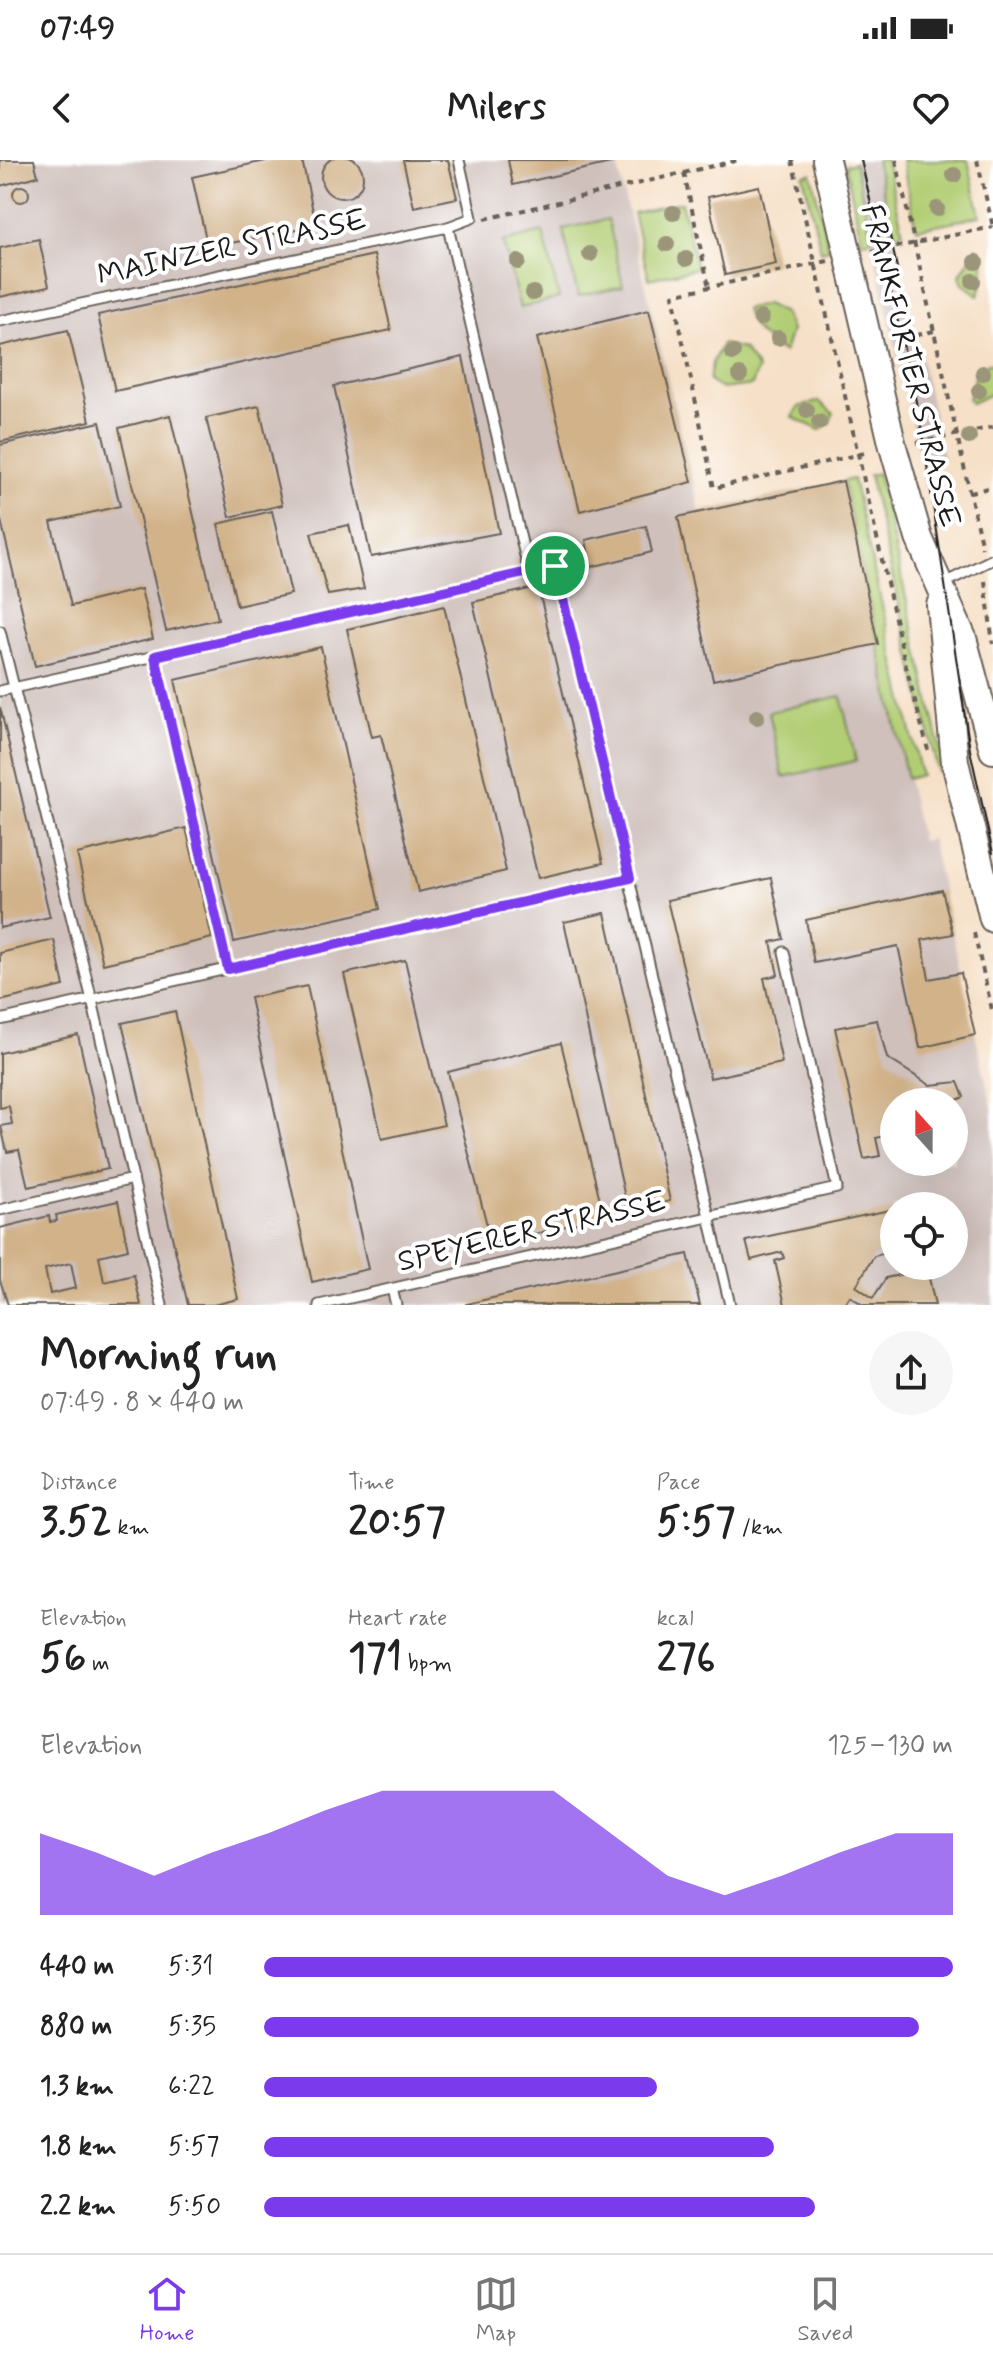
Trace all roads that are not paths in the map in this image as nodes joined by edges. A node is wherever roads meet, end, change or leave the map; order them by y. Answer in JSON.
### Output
{"nodes":[{"id":1,"x":459,"y":160,"type":"edge"},
{"id":2,"x":826,"y":160,"type":"edge"},
{"id":3,"x":448,"y":227,"type":"junction"},
{"id":4,"x":0,"y":321,"type":"edge"},
{"id":5,"x":993,"y":559,"type":"edge"},
{"id":6,"x":529,"y":573,"type":"junction"},
{"id":7,"x":938,"y":585,"type":"junction"},
{"id":8,"x":0,"y":631,"type":"edge"},
{"id":9,"x":155,"y":656,"type":"junction"},
{"id":10,"x":13,"y":688,"type":"junction"},
{"id":11,"x":0,"y":691,"type":"edge"},
{"id":12,"x":993,"y":750,"type":"edge"},
{"id":13,"x":630,"y":878,"type":"junction"},
{"id":14,"x":993,"y":919,"type":"edge"},
{"id":15,"x":784,"y":952,"type":"dead end"},
{"id":16,"x":228,"y":969,"type":"junction"},
{"id":17,"x":92,"y":1000,"type":"junction"},
{"id":18,"x":0,"y":1020,"type":"edge"},
{"id":19,"x":133,"y":1179,"type":"junction"},
{"id":20,"x":0,"y":1210,"type":"edge"},
{"id":21,"x":710,"y":1217,"type":"junction"},
{"id":22,"x":392,"y":1289,"type":"junction"},
{"id":23,"x":162,"y":1305,"type":"edge"},
{"id":24,"x":319,"y":1305,"type":"edge"},
{"id":25,"x":396,"y":1305,"type":"edge"},
{"id":26,"x":730,"y":1305,"type":"edge"}],
"edges":[{"from":1,"to":3,"type":"lane","name":"MAINZER STRASSE"},
{"from":2,"to":7,"type":"main road","name":"FRANKFURTER STRASSE"},
{"from":3,"to":4,"type":"lane","name":"MAINZER STRASSE"},
{"from":3,"to":6,"type":"lane"},
{"from":5,"to":7,"type":"lane"},
{"from":6,"to":9,"type":"lane"},
{"from":6,"to":13,"type":"lane"},
{"from":7,"to":12,"type":"main road","name":"FRANKFURTER STRASSE"},
{"from":7,"to":14,"type":"main road","name":"FRANKFURTER STRASSE"},
{"from":8,"to":10,"type":"lane"},
{"from":9,"to":10,"type":"lane"},
{"from":9,"to":16,"type":"lane"},
{"from":10,"to":11,"type":"lane"},
{"from":10,"to":17,"type":"lane"},
{"from":13,"to":16,"type":"lane"},
{"from":13,"to":21,"type":"lane"},
{"from":15,"to":21,"type":"lane","name":"SPEYERER STRASSE"},
{"from":16,"to":17,"type":"lane"},
{"from":17,"to":18,"type":"lane"},
{"from":17,"to":19,"type":"lane"},
{"from":19,"to":20,"type":"lane"},
{"from":19,"to":23,"type":"lane"},
{"from":21,"to":22,"type":"lane","name":"SPEYERER STRASSE"},
{"from":21,"to":26,"type":"lane"},
{"from":22,"to":24,"type":"lane","name":"SPEYERER STRASSE"},
{"from":22,"to":25,"type":"lane"}]}
